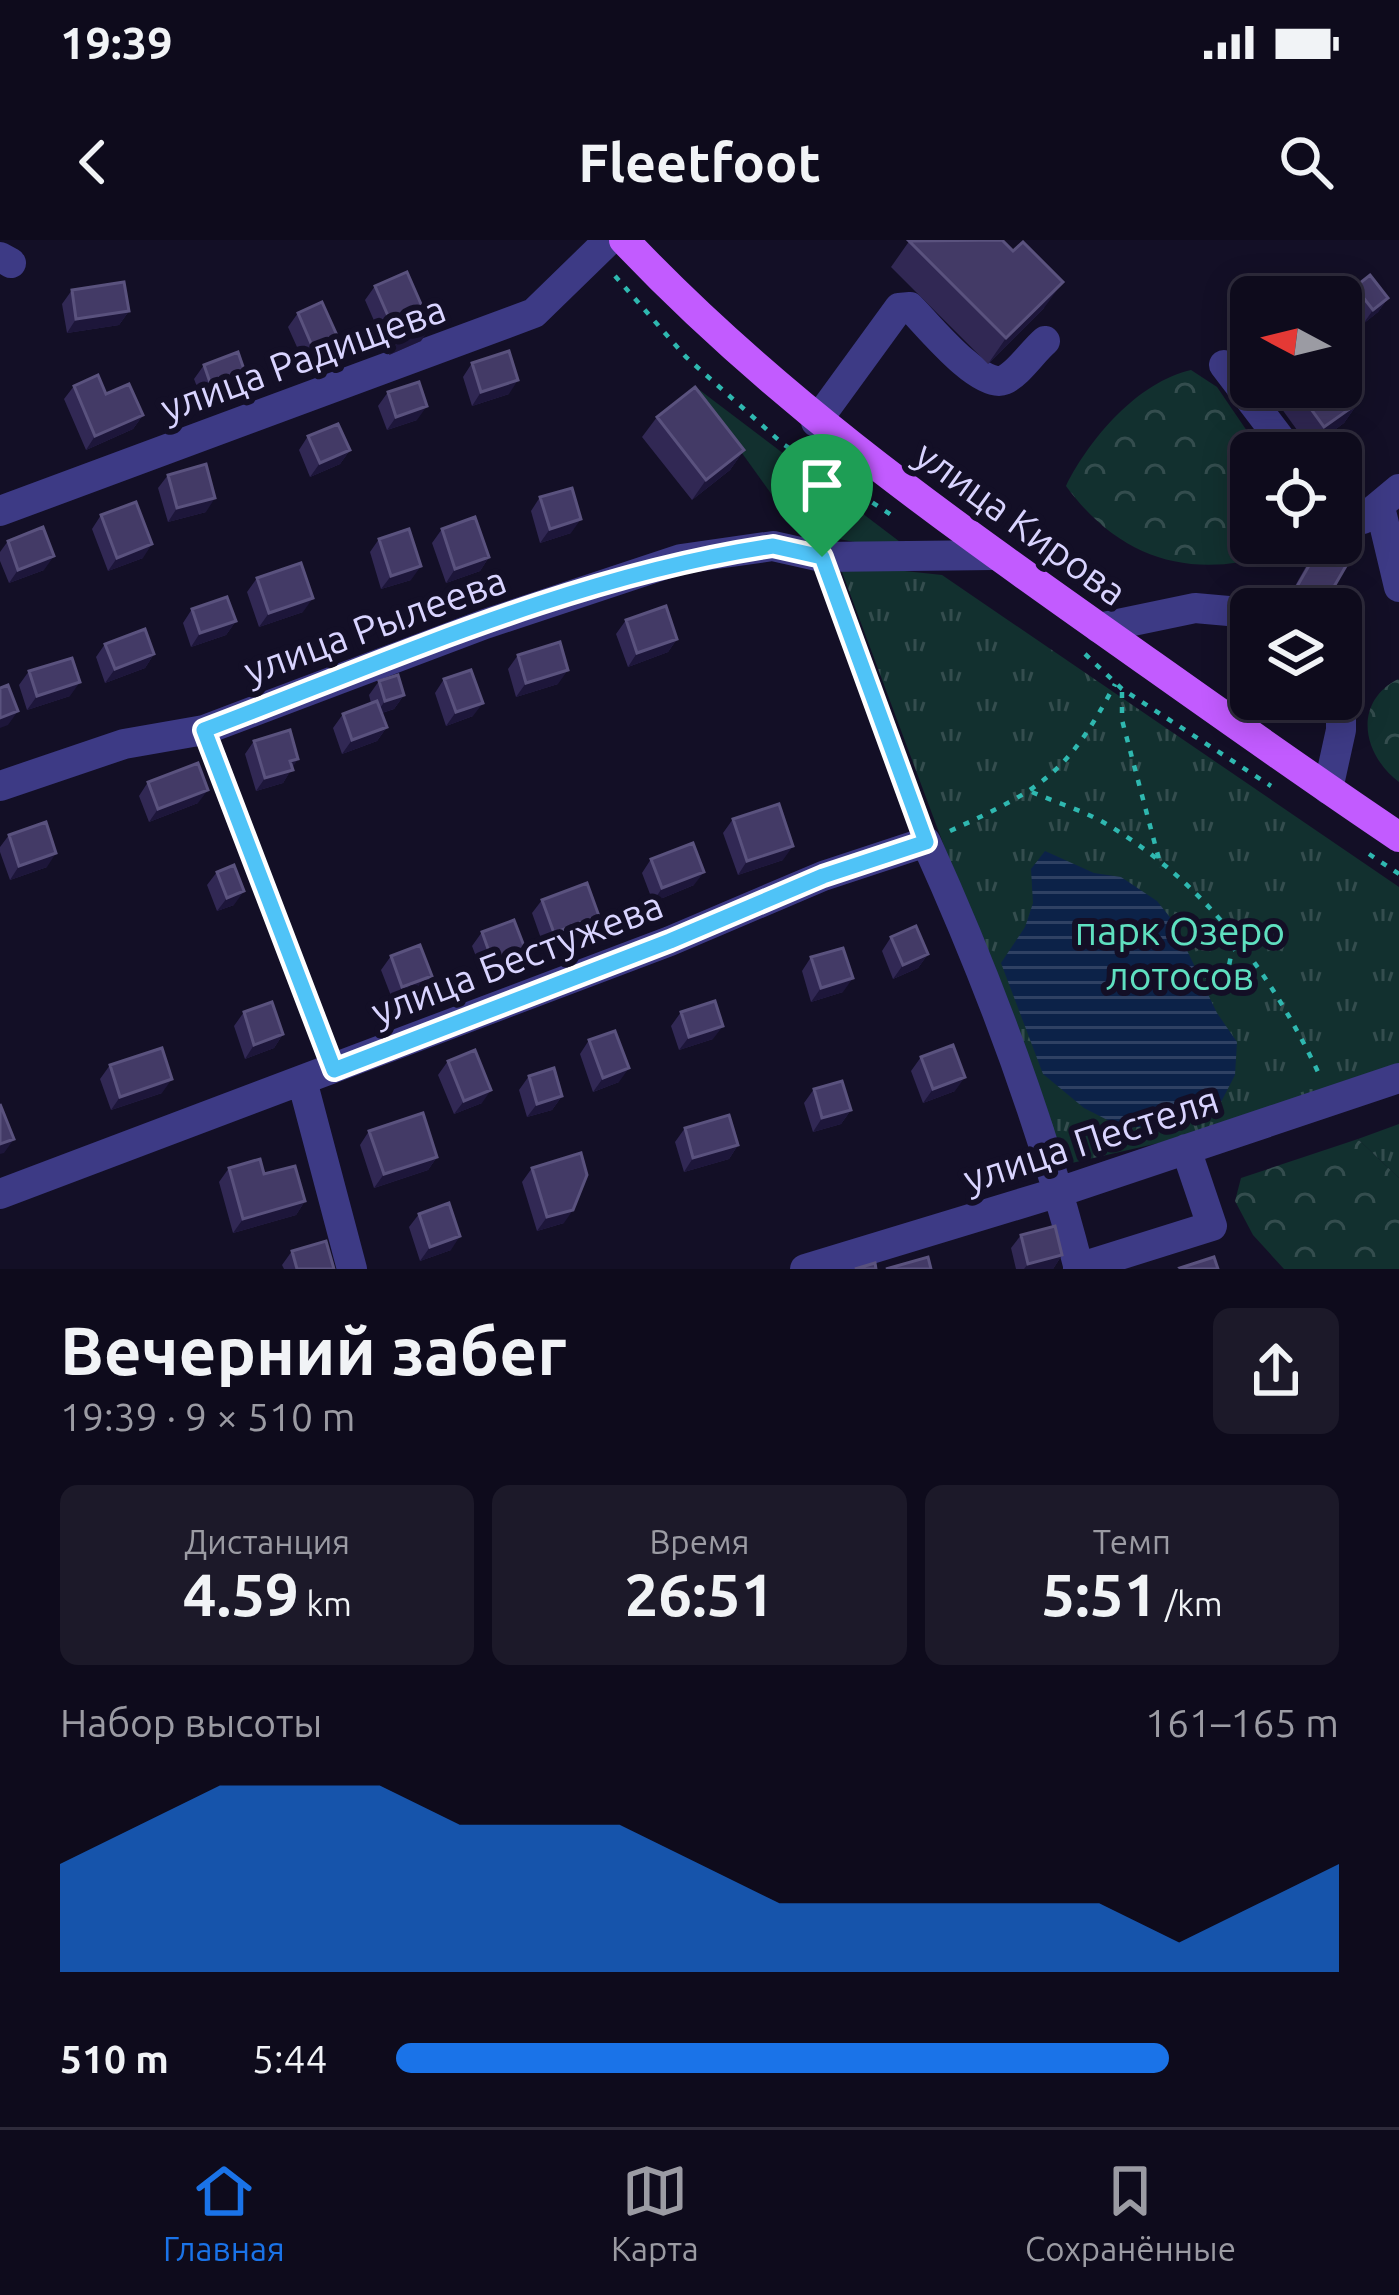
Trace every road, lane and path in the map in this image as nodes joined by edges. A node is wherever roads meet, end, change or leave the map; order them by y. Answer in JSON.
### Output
{"nodes":[{"id":1,"x":609,"y":244,"type":"edge"},
{"id":2,"x":1045,"y":340,"type":"dead end"},
{"id":3,"x":1224,"y":365,"type":"dead end"},
{"id":4,"x":817,"y":422,"type":"junction"},
{"id":5,"x":1275,"y":432,"type":"edge"},
{"id":6,"x":1390,"y":498,"type":"edge"},
{"id":7,"x":0,"y":511,"type":"edge"},
{"id":8,"x":1362,"y":519,"type":"edge"},
{"id":9,"x":899,"y":520,"type":"dead end"},
{"id":10,"x":994,"y":555,"type":"junction"},
{"id":11,"x":822,"y":557,"type":"junction"},
{"id":12,"x":1399,"y":586,"type":"edge"},
{"id":13,"x":1230,"y":609,"type":"edge"},
{"id":14,"x":1099,"y":628,"type":"junction"},
{"id":15,"x":1116,"y":682,"type":"dead end"},
{"id":16,"x":1122,"y":688,"type":"dead end"},
{"id":17,"x":1341,"y":720,"type":"edge"},
{"id":18,"x":204,"y":730,"type":"junction"},
{"id":19,"x":0,"y":787,"type":"edge"},
{"id":20,"x":1328,"y":789,"type":"junction"},
{"id":21,"x":1030,"y":791,"type":"junction"},
{"id":22,"x":1399,"y":837,"type":"edge"},
{"id":23,"x":926,"y":842,"type":"junction"},
{"id":24,"x":1161,"y":867,"type":"junction"},
{"id":25,"x":1242,"y":944,"type":"junction"},
{"id":26,"x":1206,"y":979,"type":"dead end"},
{"id":27,"x":334,"y":1070,"type":"junction"},
{"id":28,"x":1399,"y":1078,"type":"edge"},
{"id":29,"x":303,"y":1084,"type":"junction"},
{"id":30,"x":1331,"y":1101,"type":"junction"},
{"id":31,"x":1186,"y":1150,"type":"junction"},
{"id":32,"x":1059,"y":1192,"type":"junction"},
{"id":33,"x":0,"y":1195,"type":"edge"},
{"id":34,"x":352,"y":1269,"type":"edge"},
{"id":35,"x":805,"y":1269,"type":"edge"},
{"id":36,"x":1078,"y":1269,"type":"edge"}],
"edges":[{"from":1,"to":4,"type":"main road","name":"улица Кирова"},
{"from":1,"to":7,"type":"street","name":"улица Радищева"},
{"from":1,"to":9,"type":"path"},
{"from":2,"to":4,"type":"street"},
{"from":3,"to":5,"type":"street"},
{"from":4,"to":10,"type":"main road","name":"улица Кирова"},
{"from":6,"to":8,"type":"street"},
{"from":6,"to":12,"type":"street"},
{"from":10,"to":11,"type":"street","name":"улица Рылеева"},
{"from":10,"to":14,"type":"main road","name":"улица Кирова"},
{"from":11,"to":18,"type":"street","name":"улица Рылеева"},
{"from":11,"to":23,"type":"path"},
{"from":13,"to":14,"type":"street"},
{"from":14,"to":20,"type":"main road","name":"улица Кирова"},
{"from":15,"to":21,"type":"path"},
{"from":16,"to":24,"type":"path"},
{"from":17,"to":20,"type":"street"},
{"from":18,"to":19,"type":"street","name":"улица Рылеева"},
{"from":18,"to":27,"type":"path"},
{"from":20,"to":22,"type":"main road","name":"улица Кирова"},
{"from":21,"to":23,"type":"path"},
{"from":21,"to":24,"type":"path"},
{"from":23,"to":27,"type":"street","name":"улица Бестужева"},
{"from":23,"to":32,"type":"street"},
{"from":24,"to":25,"type":"path"},
{"from":25,"to":26,"type":"path"},
{"from":25,"to":30,"type":"path"},
{"from":27,"to":29,"type":"street","name":"улица Бестужева"},
{"from":28,"to":30,"type":"street","name":"улица Пестеля"},
{"from":29,"to":33,"type":"street","name":"улица Бестужева"},
{"from":29,"to":34,"type":"street"},
{"from":30,"to":31,"type":"street","name":"улица Пестеля"},
{"from":31,"to":32,"type":"street","name":"улица Пестеля"},
{"from":31,"to":36,"type":"street"},
{"from":32,"to":35,"type":"street","name":"улица Пестеля"},
{"from":32,"to":36,"type":"street"}]}
